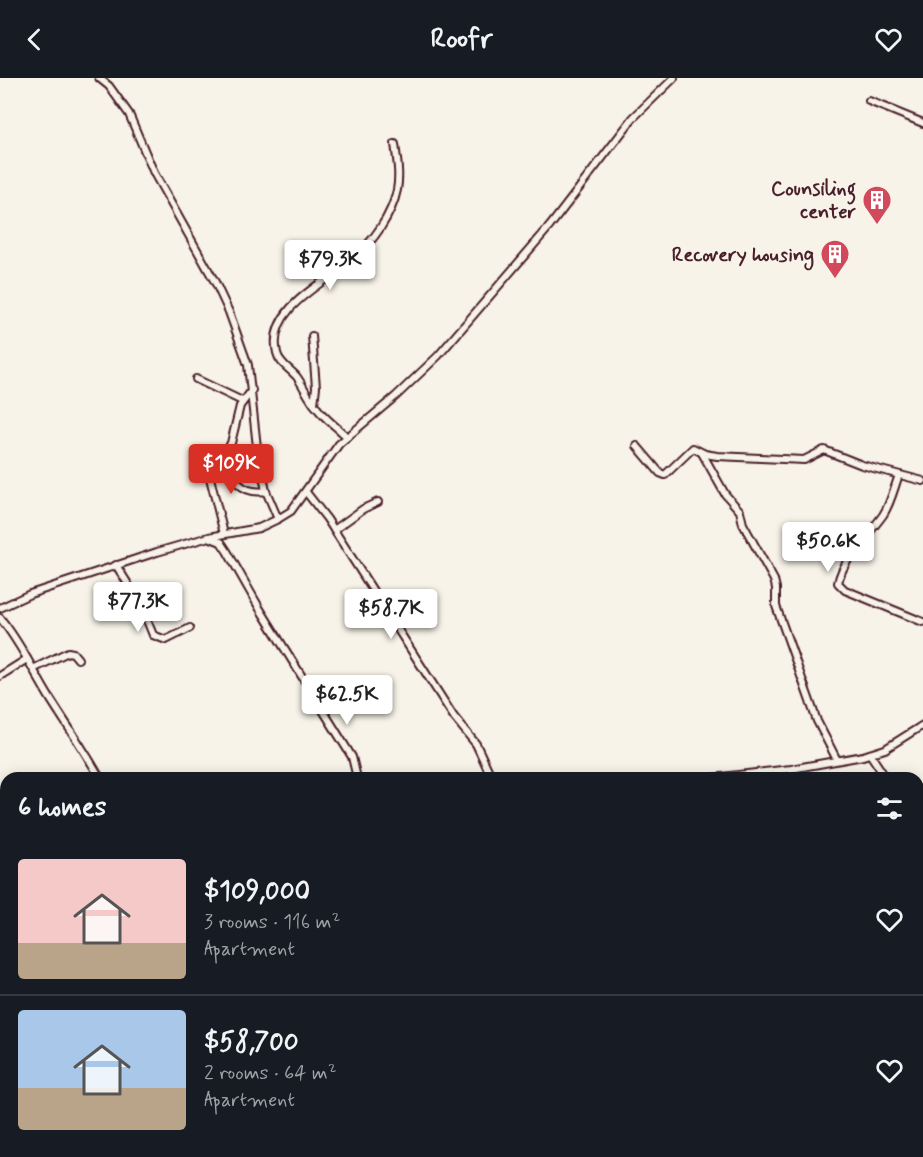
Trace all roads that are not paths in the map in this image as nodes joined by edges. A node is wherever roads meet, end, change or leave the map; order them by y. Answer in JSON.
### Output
{"nodes":[{"id":1,"x":674,"y":78,"type":"edge"},
{"id":2,"x":102,"y":79,"type":"edge"},
{"id":3,"x":869,"y":101,"type":"dead end"},
{"id":4,"x":923,"y":123,"type":"edge"},
{"id":5,"x":395,"y":144,"type":"dead end"},
{"id":6,"x":312,"y":336,"type":"dead end"},
{"id":7,"x":196,"y":379,"type":"dead end"},
{"id":8,"x":252,"y":389,"type":"junction"},
{"id":9,"x":242,"y":401,"type":"junction"},
{"id":10,"x":314,"y":404,"type":"junction"},
{"id":11,"x":347,"y":437,"type":"junction"},
{"id":12,"x":637,"y":446,"type":"dead end"},
{"id":13,"x":702,"y":453,"type":"junction"},
{"id":14,"x":224,"y":457,"type":"junction"},
{"id":15,"x":899,"y":475,"type":"junction"},
{"id":16,"x":923,"y":481,"type":"edge"},
{"id":17,"x":266,"y":491,"type":"junction"},
{"id":18,"x":306,"y":492,"type":"junction"},
{"id":19,"x":378,"y":502,"type":"dead end"},
{"id":20,"x":278,"y":519,"type":"junction"},
{"id":21,"x":334,"y":530,"type":"junction"},
{"id":22,"x":224,"y":534,"type":"junction"},
{"id":23,"x":209,"y":537,"type":"junction"},
{"id":24,"x":116,"y":566,"type":"junction"},
{"id":25,"x":0,"y":608,"type":"edge"},
{"id":26,"x":0,"y":618,"type":"edge"},
{"id":27,"x":923,"y":622,"type":"edge"},
{"id":28,"x":190,"y":628,"type":"dead end"},
{"id":29,"x":27,"y":658,"type":"junction"},
{"id":30,"x":78,"y":659,"type":"dead end"},
{"id":31,"x":33,"y":669,"type":"junction"},
{"id":32,"x":0,"y":676,"type":"edge"},
{"id":33,"x":923,"y":726,"type":"edge"},
{"id":34,"x":870,"y":754,"type":"junction"},
{"id":35,"x":837,"y":760,"type":"junction"},
{"id":36,"x":97,"y":772,"type":"edge"},
{"id":37,"x":355,"y":772,"type":"edge"},
{"id":38,"x":489,"y":772,"type":"edge"},
{"id":39,"x":765,"y":772,"type":"edge"},
{"id":40,"x":882,"y":772,"type":"edge"}],
"edges":[{"from":1,"to":11,"type":"street"},
{"from":2,"to":8,"type":"street"},
{"from":3,"to":4,"type":"street"},
{"from":5,"to":10,"type":"street"},
{"from":6,"to":10,"type":"street"},
{"from":7,"to":9,"type":"street"},
{"from":8,"to":9,"type":"street"},
{"from":8,"to":17,"type":"street"},
{"from":9,"to":14,"type":"street"},
{"from":10,"to":11,"type":"street"},
{"from":11,"to":18,"type":"street"},
{"from":12,"to":13,"type":"street"},
{"from":13,"to":15,"type":"street"},
{"from":13,"to":35,"type":"street"},
{"from":14,"to":17,"type":"street"},
{"from":14,"to":22,"type":"street"},
{"from":15,"to":16,"type":"street"},
{"from":15,"to":27,"type":"street"},
{"from":17,"to":20,"type":"street"},
{"from":18,"to":20,"type":"street"},
{"from":18,"to":21,"type":"street"},
{"from":19,"to":21,"type":"street"},
{"from":20,"to":22,"type":"street"},
{"from":21,"to":38,"type":"street"},
{"from":22,"to":23,"type":"street"},
{"from":23,"to":24,"type":"street"},
{"from":23,"to":37,"type":"street"},
{"from":24,"to":25,"type":"street"},
{"from":24,"to":28,"type":"street"},
{"from":26,"to":29,"type":"street"},
{"from":29,"to":31,"type":"street"},
{"from":29,"to":32,"type":"street"},
{"from":30,"to":31,"type":"street"},
{"from":31,"to":36,"type":"street"},
{"from":33,"to":34,"type":"street"},
{"from":34,"to":35,"type":"street"},
{"from":34,"to":40,"type":"street"},
{"from":35,"to":39,"type":"street"}]}
